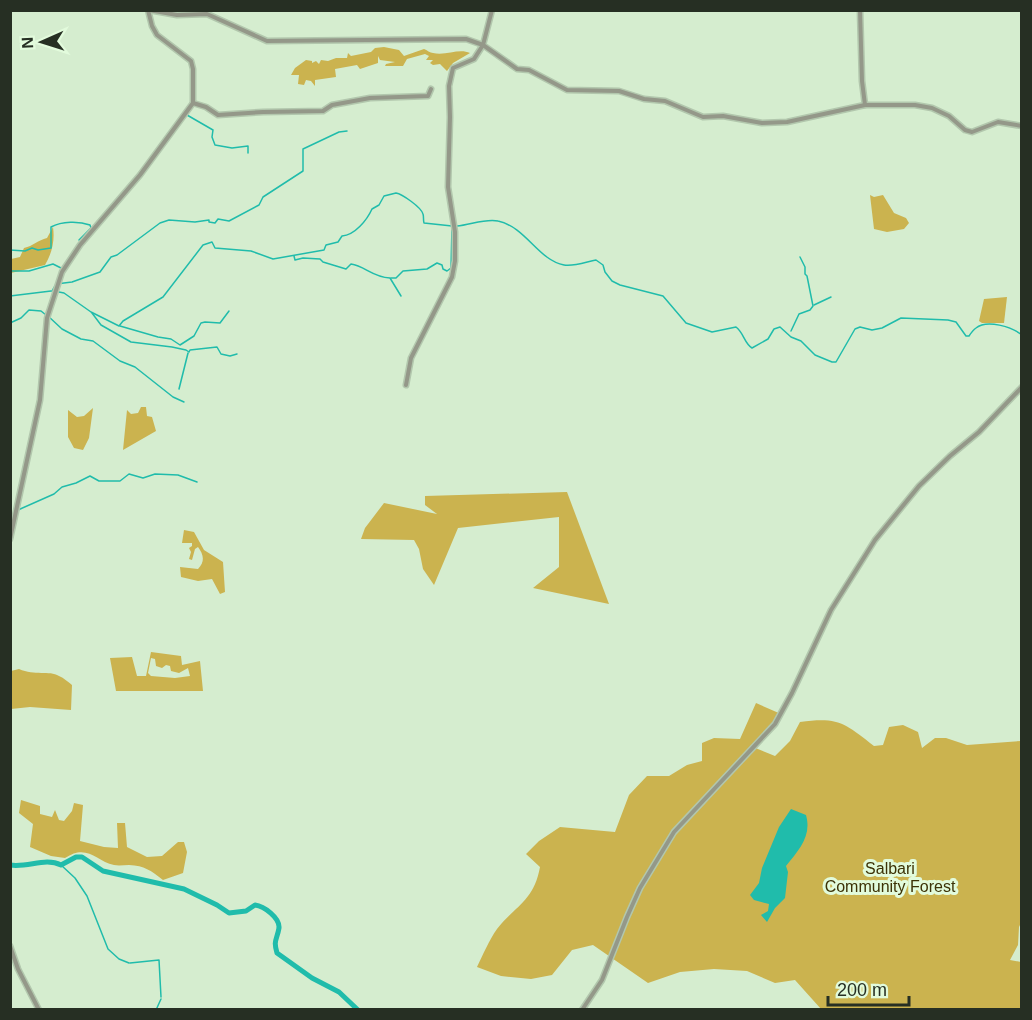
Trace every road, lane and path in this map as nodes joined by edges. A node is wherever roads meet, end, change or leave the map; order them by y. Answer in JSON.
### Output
{"nodes":[{"id":1,"x":148,"y":10,"type":"edge"},
{"id":2,"x":492,"y":10,"type":"edge"},
{"id":3,"x":860,"y":10,"type":"edge"},
{"id":4,"x":483,"y":45,"type":"junction"},
{"id":5,"x":431,"y":89,"type":"dead end"},
{"id":6,"x":193,"y":103,"type":"junction"},
{"id":7,"x":865,"y":105,"type":"junction"},
{"id":8,"x":1022,"y":126,"type":"edge"},
{"id":9,"x":406,"y":385,"type":"dead end"},
{"id":10,"x":1022,"y":387,"type":"edge"},
{"id":11,"x":10,"y":539,"type":"edge"},
{"id":12,"x":10,"y":946,"type":"edge"},
{"id":13,"x":39,"y":1010,"type":"edge"},
{"id":14,"x":582,"y":1010,"type":"edge"}],
"edges":[{"from":1,"to":4,"type":"street"},
{"from":1,"to":6,"type":"street"},
{"from":2,"to":4,"type":"street"},
{"from":3,"to":7,"type":"street"},
{"from":4,"to":7,"type":"street"},
{"from":4,"to":9,"type":"street"},
{"from":5,"to":6,"type":"street"},
{"from":6,"to":11,"type":"street"},
{"from":7,"to":8,"type":"street"},
{"from":10,"to":14,"type":"street"},
{"from":12,"to":13,"type":"street"}]}
